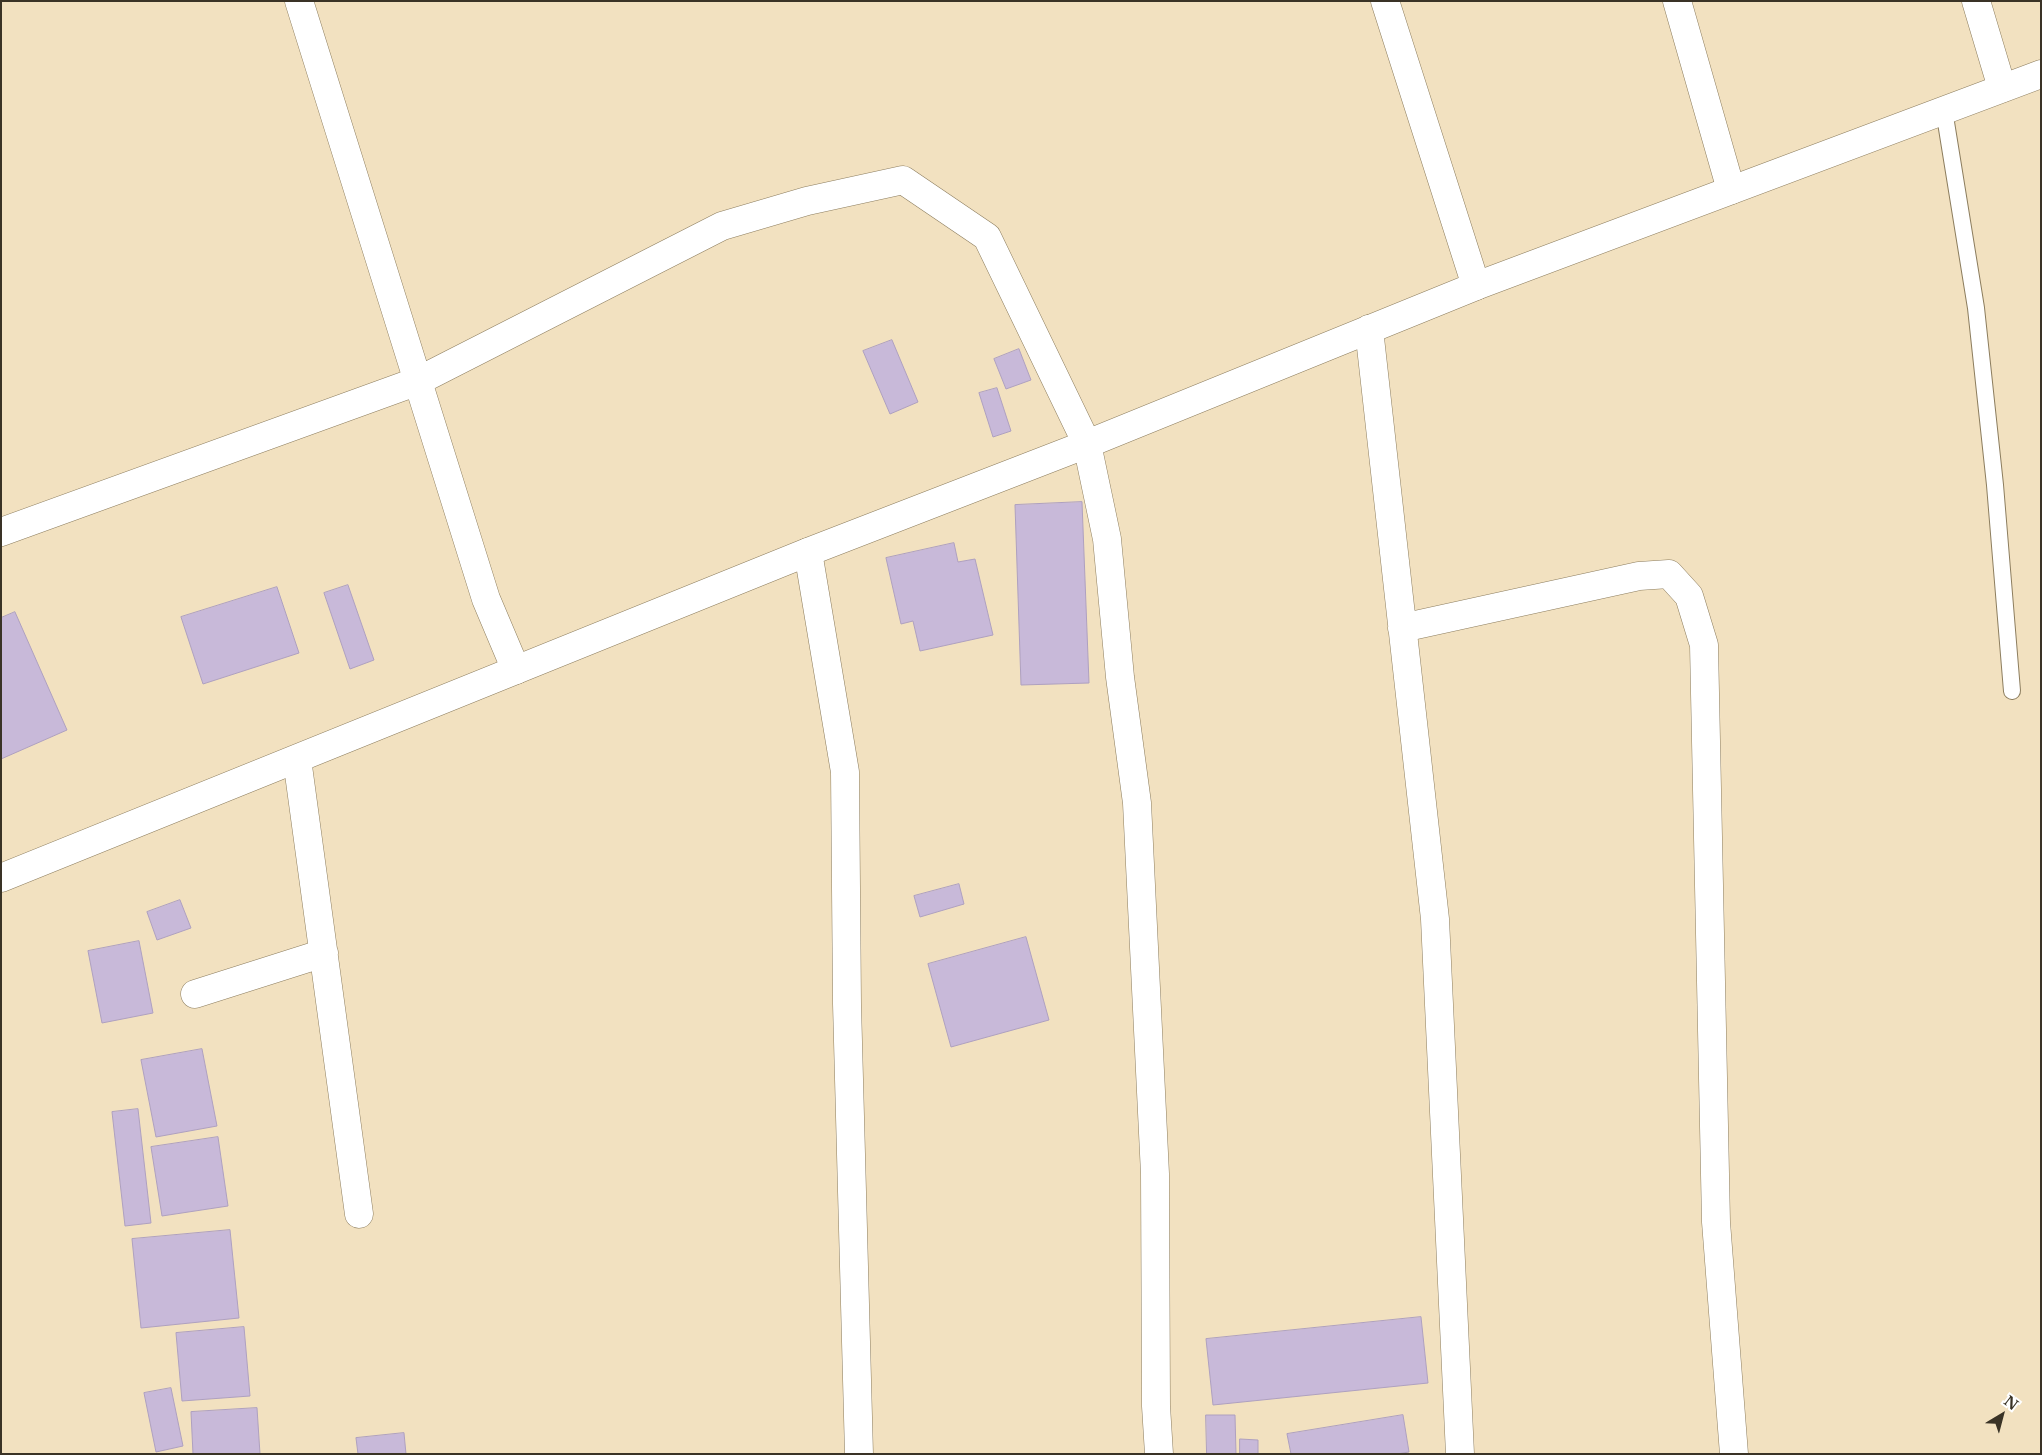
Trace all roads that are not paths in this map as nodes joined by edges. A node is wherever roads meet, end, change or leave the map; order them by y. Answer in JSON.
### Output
{"nodes":[{"id":1,"x":299,"y":1,"type":"edge"},
{"id":2,"x":1385,"y":1,"type":"edge"},
{"id":3,"x":1677,"y":1,"type":"edge"},
{"id":4,"x":1976,"y":1,"type":"edge"},
{"id":5,"x":2041,"y":74,"type":"edge"},
{"id":6,"x":2002,"y":88,"type":"junction"},
{"id":7,"x":1944,"y":110,"type":"junction"},
{"id":8,"x":1731,"y":190,"type":"junction"},
{"id":9,"x":1476,"y":286,"type":"junction"},
{"id":10,"x":1369,"y":329,"type":"junction"},
{"id":11,"x":418,"y":382,"type":"junction"},
{"id":12,"x":1087,"y":444,"type":"junction"},
{"id":13,"x":1,"y":532,"type":"edge"},
{"id":14,"x":808,"y":552,"type":"junction"},
{"id":15,"x":1402,"y":628,"type":"junction"},
{"id":16,"x":516,"y":670,"type":"junction"},
{"id":17,"x":2012,"y":691,"type":"dead end"},
{"id":18,"x":296,"y":759,"type":"junction"},
{"id":19,"x":1,"y":878,"type":"edge"},
{"id":20,"x":324,"y":953,"type":"junction"},
{"id":21,"x":195,"y":994,"type":"dead end"},
{"id":22,"x":359,"y":1214,"type":"dead end"},
{"id":23,"x":859,"y":1454,"type":"edge"},
{"id":24,"x":1159,"y":1454,"type":"edge"},
{"id":25,"x":1460,"y":1454,"type":"edge"},
{"id":26,"x":1734,"y":1454,"type":"edge"}],
"edges":[{"from":1,"to":11,"type":"street"},
{"from":2,"to":9,"type":"street"},
{"from":3,"to":8,"type":"street"},
{"from":4,"to":6,"type":"street"},
{"from":5,"to":6,"type":"street"},
{"from":6,"to":7,"type":"street"},
{"from":7,"to":8,"type":"street"},
{"from":7,"to":17,"type":"lane"},
{"from":8,"to":9,"type":"street"},
{"from":9,"to":10,"type":"street"},
{"from":10,"to":12,"type":"street"},
{"from":10,"to":15,"type":"street"},
{"from":11,"to":12,"type":"street"},
{"from":11,"to":13,"type":"street"},
{"from":11,"to":16,"type":"street"},
{"from":12,"to":14,"type":"street"},
{"from":12,"to":24,"type":"street"},
{"from":14,"to":16,"type":"street"},
{"from":14,"to":23,"type":"street"},
{"from":15,"to":25,"type":"street"},
{"from":15,"to":26,"type":"street"},
{"from":16,"to":18,"type":"street"},
{"from":18,"to":19,"type":"street"},
{"from":18,"to":20,"type":"street"},
{"from":20,"to":21,"type":"street"},
{"from":20,"to":22,"type":"street"}]}
